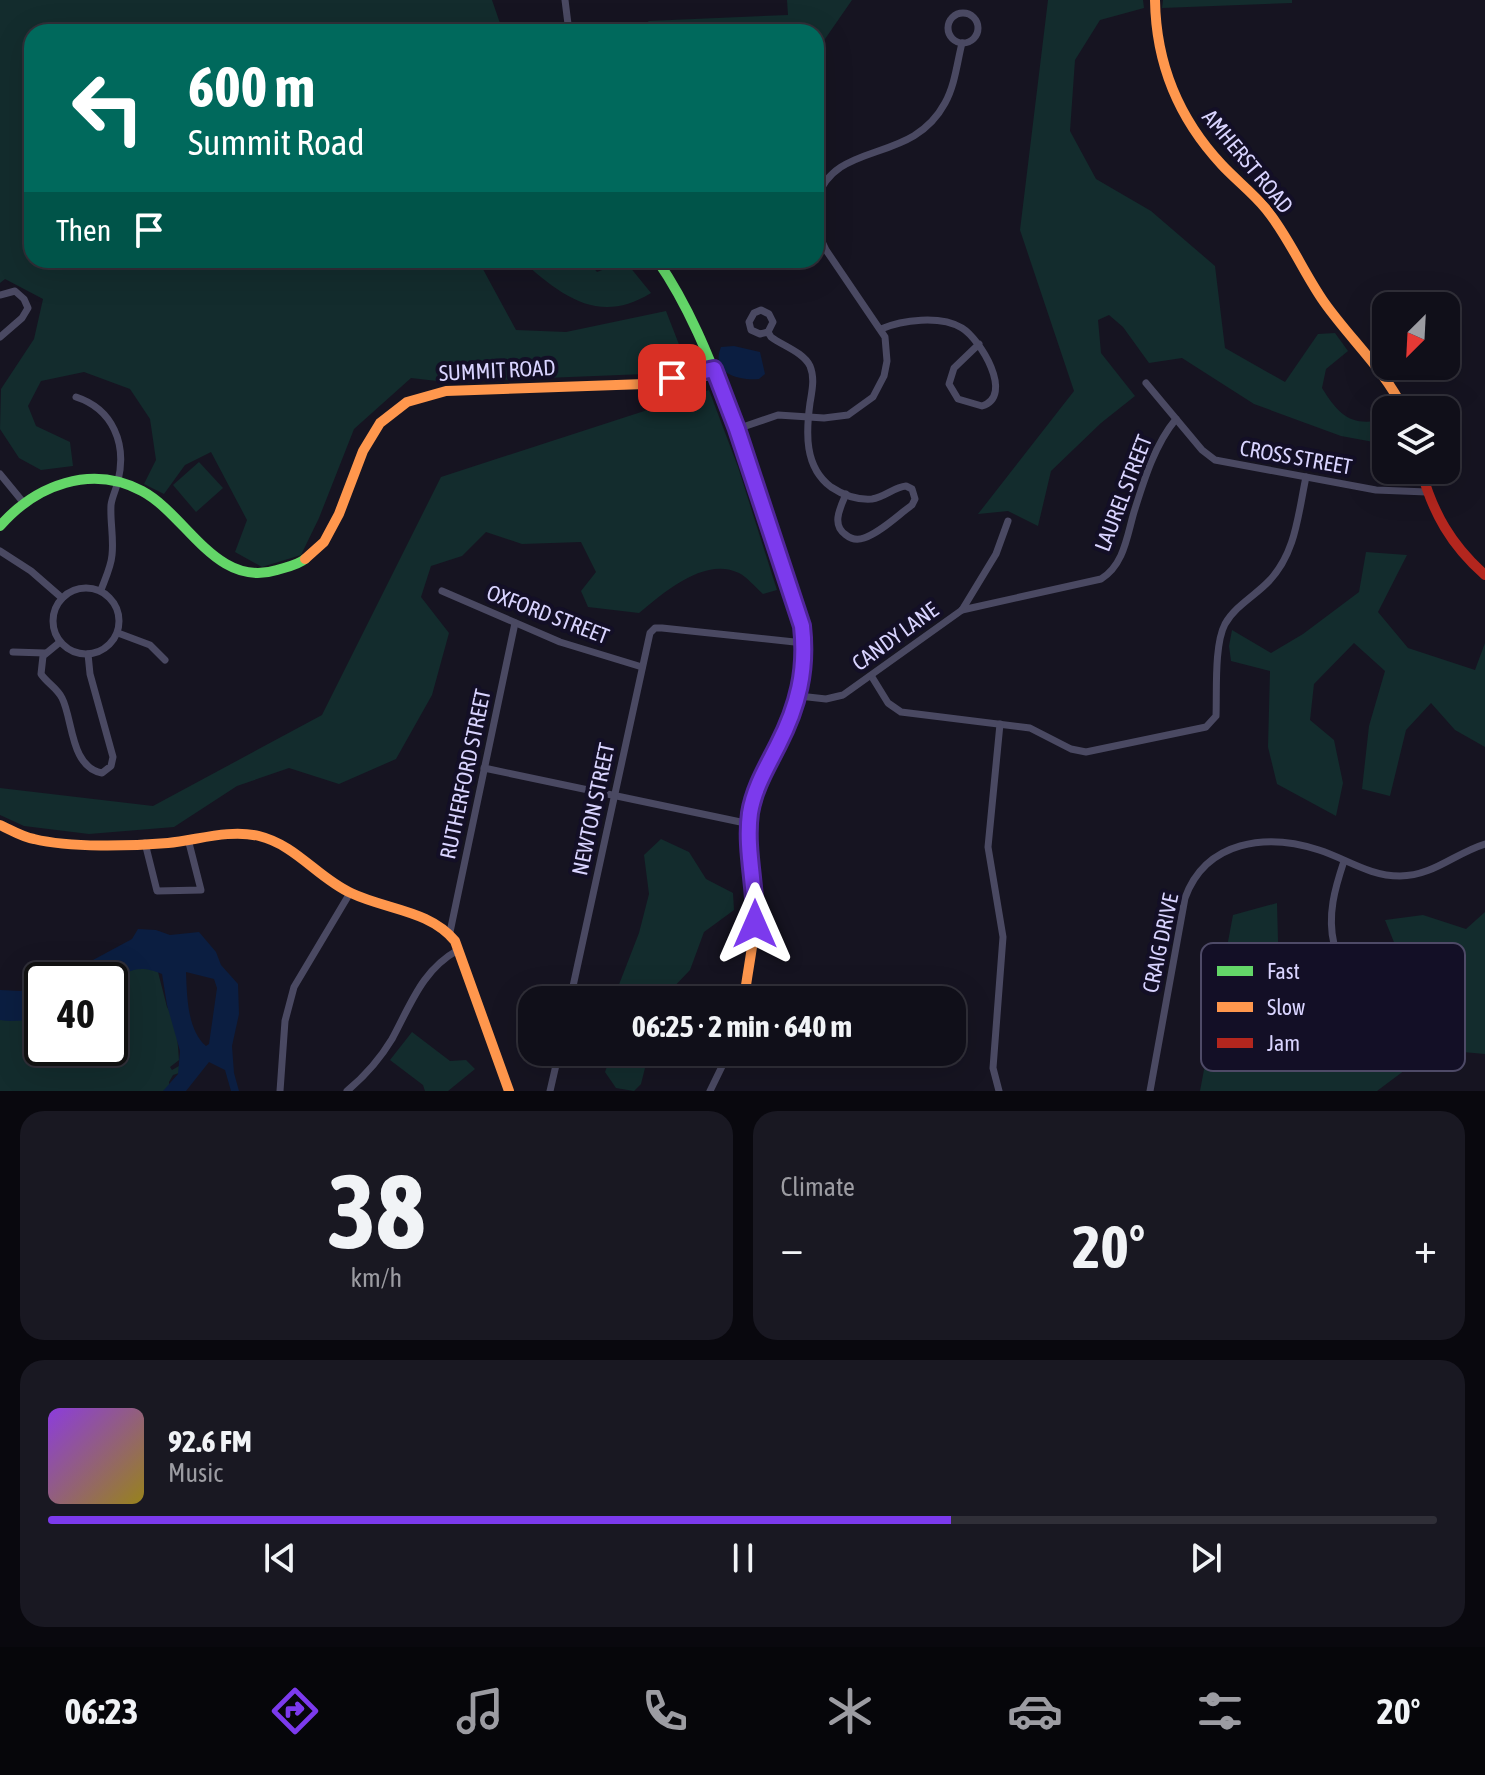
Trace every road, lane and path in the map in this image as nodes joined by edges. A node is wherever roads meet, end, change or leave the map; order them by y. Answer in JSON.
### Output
{"nodes":[{"id":1,"x":565,"y":0,"type":"edge"},
{"id":2,"x":1155,"y":0,"type":"edge"},
{"id":3,"x":568,"y":24,"type":"edge"},
{"id":4,"x":962,"y":43,"type":"junction"},
{"id":5,"x":824,"y":184,"type":"edge"},
{"id":6,"x":824,"y":246,"type":"edge"},
{"id":7,"x":663,"y":268,"type":"edge"},
{"id":8,"x":0,"y":295,"type":"edge"},
{"id":9,"x":881,"y":329,"type":"junction"},
{"id":10,"x":768,"y":332,"type":"dead end"},
{"id":11,"x":0,"y":337,"type":"edge"},
{"id":12,"x":979,"y":344,"type":"junction"},
{"id":13,"x":714,"y":369,"type":"junction"},
{"id":14,"x":1146,"y":383,"type":"dead end"},
{"id":15,"x":1396,"y":396,"type":"edge"},
{"id":16,"x":76,"y":397,"type":"dead end"},
{"id":17,"x":808,"y":417,"type":"junction"},
{"id":18,"x":1176,"y":419,"type":"junction"},
{"id":19,"x":737,"y":429,"type":"junction"},
{"id":20,"x":0,"y":474,"type":"edge"},
{"id":21,"x":1306,"y":477,"type":"junction"},
{"id":22,"x":118,"y":480,"type":"junction"},
{"id":23,"x":1425,"y":484,"type":"edge"},
{"id":24,"x":1427,"y":492,"type":"junction"},
{"id":25,"x":846,"y":494,"type":"junction"},
{"id":26,"x":23,"y":502,"type":"junction"},
{"id":27,"x":1008,"y":521,"type":"dead end"},
{"id":28,"x":0,"y":526,"type":"edge"},
{"id":29,"x":0,"y":551,"type":"edge"},
{"id":30,"x":1485,"y":575,"type":"edge"},
{"id":31,"x":101,"y":590,"type":"junction"},
{"id":32,"x":442,"y":591,"type":"dead end"},
{"id":33,"x":62,"y":598,"type":"junction"},
{"id":34,"x":962,"y":610,"type":"junction"},
{"id":35,"x":515,"y":623,"type":"junction"},
{"id":36,"x":118,"y":633,"type":"junction"},
{"id":37,"x":60,"y":642,"type":"junction"},
{"id":38,"x":804,"y":643,"type":"junction"},
{"id":39,"x":13,"y":652,"type":"dead end"},
{"id":40,"x":45,"y":653,"type":"junction"},
{"id":41,"x":88,"y":654,"type":"junction"},
{"id":42,"x":165,"y":660,"type":"dead end"},
{"id":43,"x":642,"y":667,"type":"junction"},
{"id":44,"x":872,"y":677,"type":"junction"},
{"id":45,"x":799,"y":696,"type":"junction"},
{"id":46,"x":1000,"y":724,"type":"junction"},
{"id":47,"x":484,"y":768,"type":"junction"},
{"id":48,"x":614,"y":797,"type":"junction"},
{"id":49,"x":750,"y":824,"type":"junction"},
{"id":50,"x":0,"y":825,"type":"edge"},
{"id":51,"x":188,"y":839,"type":"junction"},
{"id":52,"x":145,"y":843,"type":"junction"},
{"id":53,"x":1485,"y":844,"type":"edge"},
{"id":54,"x":1344,"y":861,"type":"junction"},
{"id":55,"x":350,"y":893,"type":"junction"},
{"id":56,"x":450,"y":932,"type":"junction"},
{"id":57,"x":1334,"y":943,"type":"edge"},
{"id":58,"x":458,"y":950,"type":"junction"},
{"id":59,"x":573,"y":986,"type":"edge"},
{"id":60,"x":746,"y":986,"type":"edge"},
{"id":61,"x":556,"y":1066,"type":"edge"},
{"id":62,"x":722,"y":1066,"type":"edge"},
{"id":63,"x":280,"y":1091,"type":"edge"},
{"id":64,"x":347,"y":1091,"type":"edge"},
{"id":65,"x":509,"y":1091,"type":"edge"},
{"id":66,"x":550,"y":1091,"type":"edge"},
{"id":67,"x":710,"y":1091,"type":"edge"},
{"id":68,"x":999,"y":1091,"type":"edge"},
{"id":69,"x":1150,"y":1091,"type":"edge"}],
"edges":[{"from":1,"to":3,"type":"street"},
{"from":2,"to":15,"type":"street","name":"AMHERST ROAD"},
{"from":4,"to":4,"type":"street"},
{"from":4,"to":5,"type":"street"},
{"from":6,"to":9,"type":"street"},
{"from":7,"to":13,"type":"street"},
{"from":8,"to":11,"type":"street"},
{"from":9,"to":12,"type":"street"},
{"from":9,"to":17,"type":"street"},
{"from":10,"to":17,"type":"street"},
{"from":12,"to":12,"type":"street"},
{"from":13,"to":19,"type":"street"},
{"from":13,"to":22,"type":"street","name":"SUMMIT ROAD"},
{"from":14,"to":18,"type":"street","name":"CROSS STREET"},
{"from":16,"to":22,"type":"street"},
{"from":17,"to":19,"type":"street"},
{"from":17,"to":25,"type":"street"},
{"from":18,"to":21,"type":"street","name":"CROSS STREET"},
{"from":18,"to":34,"type":"street","name":"LAUREL STREET"},
{"from":19,"to":38,"type":"street"},
{"from":20,"to":26,"type":"street"},
{"from":21,"to":24,"type":"street","name":"CROSS STREET"},
{"from":21,"to":46,"type":"street"},
{"from":22,"to":26,"type":"street","name":"SUMMIT ROAD"},
{"from":22,"to":31,"type":"street"},
{"from":23,"to":24,"type":"street"},
{"from":24,"to":30,"type":"street"},
{"from":25,"to":25,"type":"street"},
{"from":26,"to":28,"type":"street","name":"SUMMIT ROAD"},
{"from":27,"to":34,"type":"street","name":"CANDY LANE"},
{"from":29,"to":33,"type":"street"},
{"from":31,"to":33,"type":"street"},
{"from":31,"to":36,"type":"street"},
{"from":32,"to":35,"type":"street","name":"OXFORD STREET"},
{"from":33,"to":37,"type":"street"},
{"from":34,"to":44,"type":"street","name":"CANDY LANE"},
{"from":35,"to":43,"type":"street","name":"OXFORD STREET"},
{"from":35,"to":47,"type":"street","name":"RUTHERFORD STREET"},
{"from":36,"to":41,"type":"street"},
{"from":36,"to":42,"type":"street"},
{"from":37,"to":40,"type":"street"},
{"from":37,"to":41,"type":"street"},
{"from":38,"to":43,"type":"street","name":"NEWTON STREET"},
{"from":38,"to":45,"type":"street"},
{"from":39,"to":40,"type":"street"},
{"from":40,"to":41,"type":"street"},
{"from":43,"to":48,"type":"street","name":"NEWTON STREET"},
{"from":44,"to":45,"type":"street","name":"CANDY LANE"},
{"from":44,"to":46,"type":"street"},
{"from":45,"to":49,"type":"street"},
{"from":46,"to":68,"type":"street"},
{"from":47,"to":48,"type":"street"},
{"from":47,"to":56,"type":"street","name":"RUTHERFORD STREET"},
{"from":48,"to":49,"type":"street"},
{"from":48,"to":59,"type":"street","name":"NEWTON STREET"},
{"from":49,"to":60,"type":"street"},
{"from":50,"to":52,"type":"street"},
{"from":51,"to":52,"type":"street"},
{"from":51,"to":52,"type":"street"},
{"from":51,"to":55,"type":"street"},
{"from":53,"to":54,"type":"street","name":"CRAIG DRIVE"},
{"from":54,"to":57,"type":"street"},
{"from":54,"to":69,"type":"street","name":"CRAIG DRIVE"},
{"from":55,"to":56,"type":"street"},
{"from":55,"to":63,"type":"street"},
{"from":56,"to":58,"type":"street"},
{"from":58,"to":64,"type":"street"},
{"from":58,"to":65,"type":"street"},
{"from":61,"to":66,"type":"street"},
{"from":62,"to":67,"type":"street"}]}
